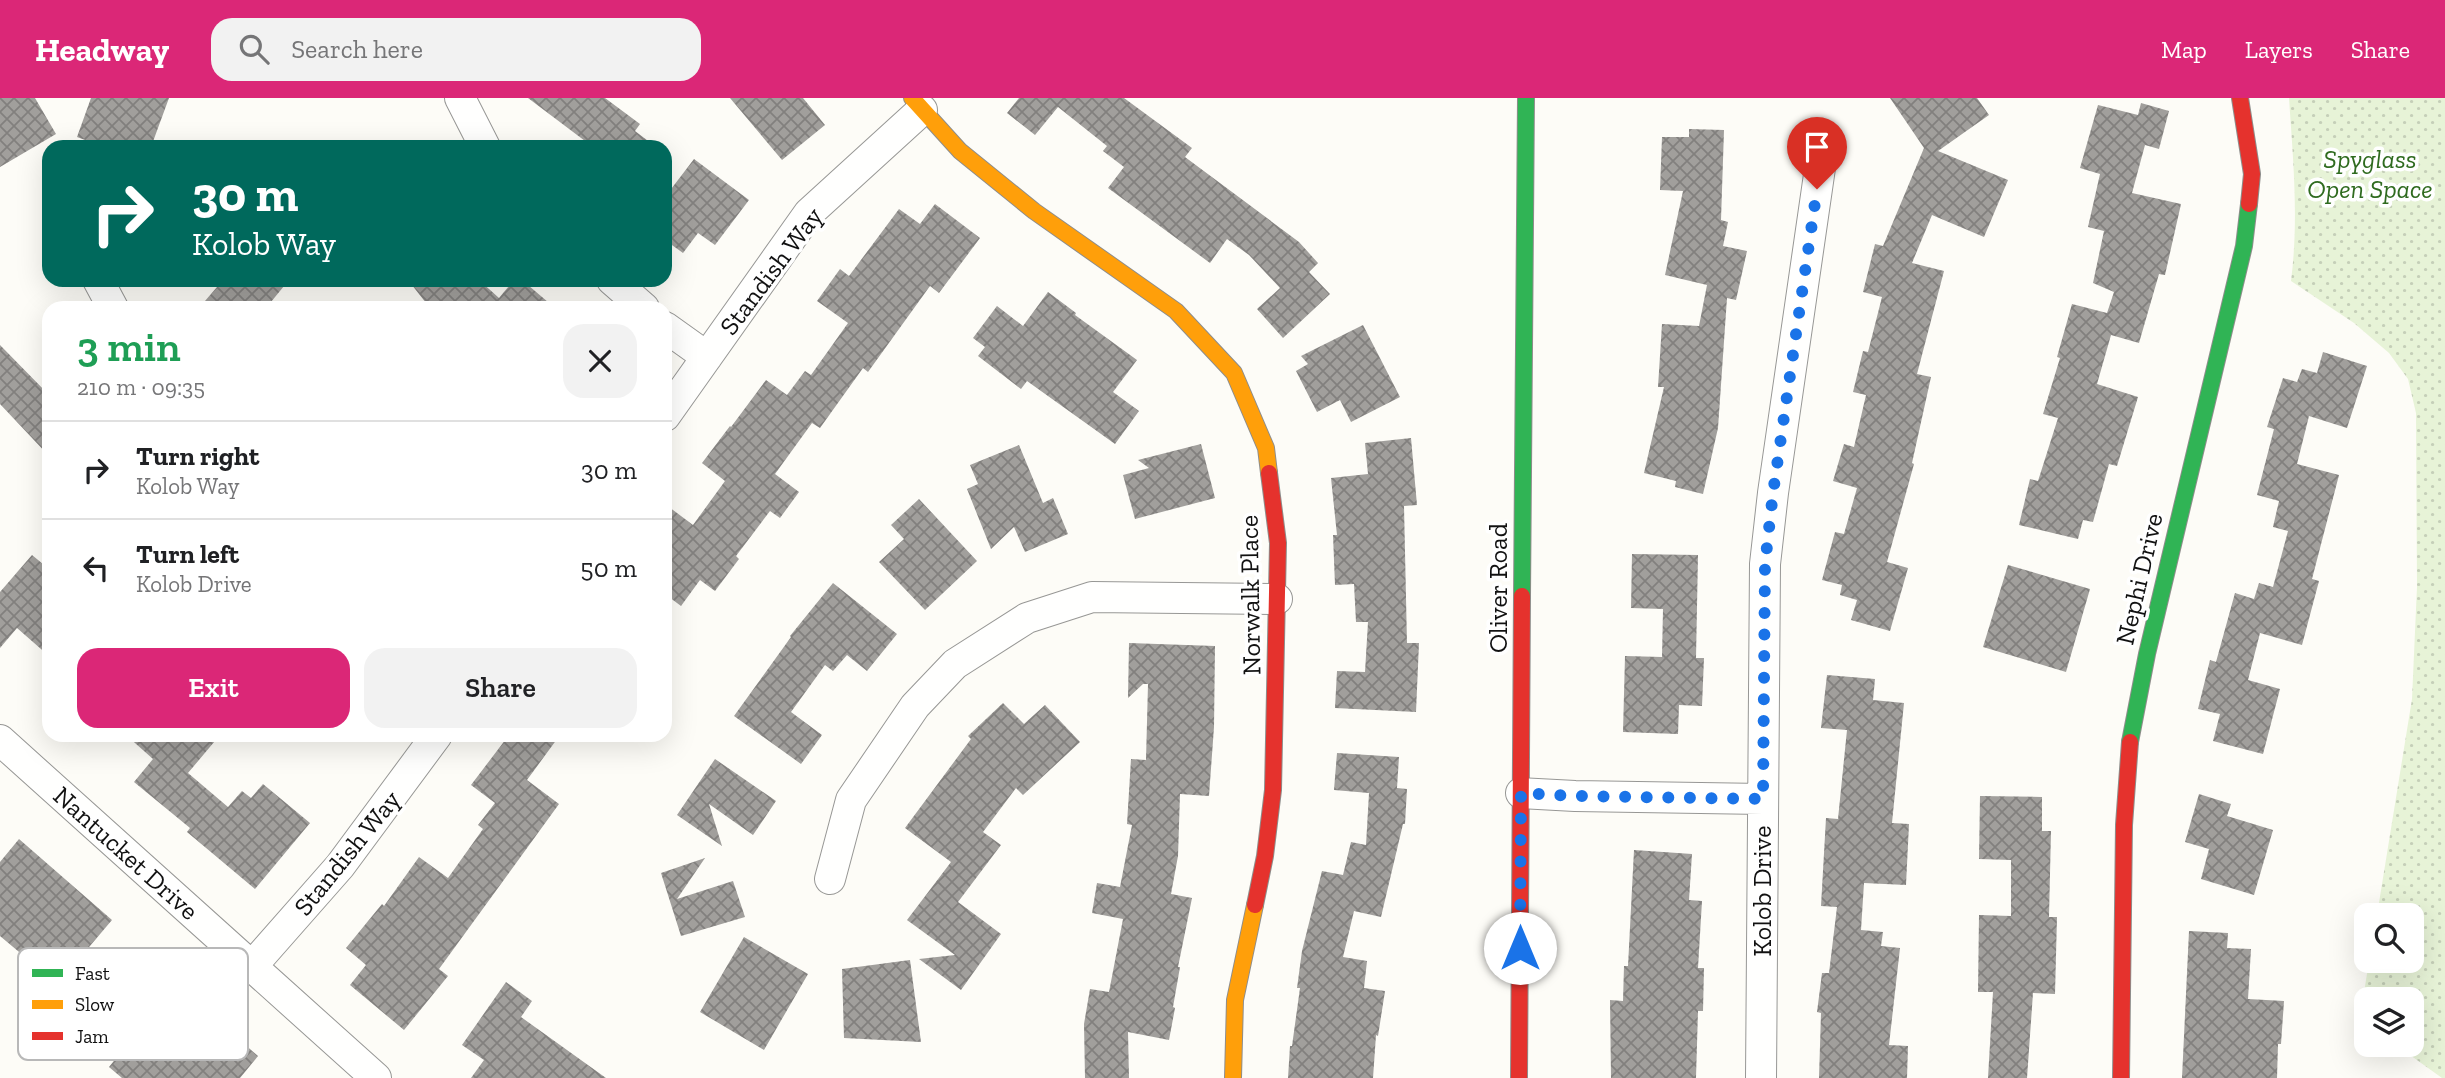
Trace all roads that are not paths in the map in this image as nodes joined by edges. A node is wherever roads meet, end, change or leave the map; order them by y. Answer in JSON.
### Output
{"nodes":[{"id":1,"x":460,"y":98,"type":"edge"},
{"id":2,"x":1526,"y":98,"type":"edge"},
{"id":3,"x":2240,"y":98,"type":"edge"},
{"id":4,"x":917,"y":104,"type":"edge"},
{"id":5,"x":481,"y":140,"type":"edge"},
{"id":6,"x":1821,"y":161,"type":"dead end"},
{"id":7,"x":620,"y":287,"type":"edge"},
{"id":8,"x":636,"y":301,"type":"edge"},
{"id":9,"x":672,"y":332,"type":"edge"},
{"id":10,"x":707,"y":357,"type":"junction"},
{"id":11,"x":672,"y":406,"type":"edge"},
{"id":12,"x":1277,"y":598,"type":"junction"},
{"id":13,"x":432,"y":742,"type":"edge"},
{"id":14,"x":2,"y":746,"type":"edge"},
{"id":15,"x":1521,"y":793,"type":"junction"},
{"id":16,"x":1763,"y":799,"type":"junction"},
{"id":17,"x":830,"y":878,"type":"dead end"},
{"id":18,"x":232,"y":948,"type":"edge"},
{"id":19,"x":248,"y":962,"type":"edge"},
{"id":20,"x":252,"y":966,"type":"junction"},
{"id":21,"x":376,"y":1078,"type":"edge"},
{"id":22,"x":1233,"y":1078,"type":"edge"},
{"id":23,"x":1519,"y":1078,"type":"edge"},
{"id":24,"x":1761,"y":1078,"type":"edge"},
{"id":25,"x":2121,"y":1078,"type":"edge"}],
"edges":[{"from":1,"to":5,"type":"street"},
{"from":2,"to":15,"type":"street","name":"Oliver Road"},
{"from":3,"to":25,"type":"street","name":"Nephi Drive"},
{"from":4,"to":10,"type":"street","name":"Standish Way"},
{"from":4,"to":12,"type":"street","name":"Norwalk Place"},
{"from":6,"to":16,"type":"street","name":"Kolob Drive"},
{"from":7,"to":8,"type":"street"},
{"from":9,"to":10,"type":"street"},
{"from":10,"to":11,"type":"street","name":"Standish Way"},
{"from":12,"to":17,"type":"street"},
{"from":12,"to":22,"type":"street","name":"Norwalk Place"},
{"from":13,"to":20,"type":"street","name":"Standish Way"},
{"from":14,"to":18,"type":"street","name":"Nantucket Drive"},
{"from":15,"to":16,"type":"street"},
{"from":15,"to":23,"type":"street","name":"Oliver Road"},
{"from":16,"to":24,"type":"street","name":"Kolob Drive"},
{"from":19,"to":20,"type":"street","name":"Nantucket Drive"},
{"from":20,"to":21,"type":"street","name":"Nantucket Drive"}]}
